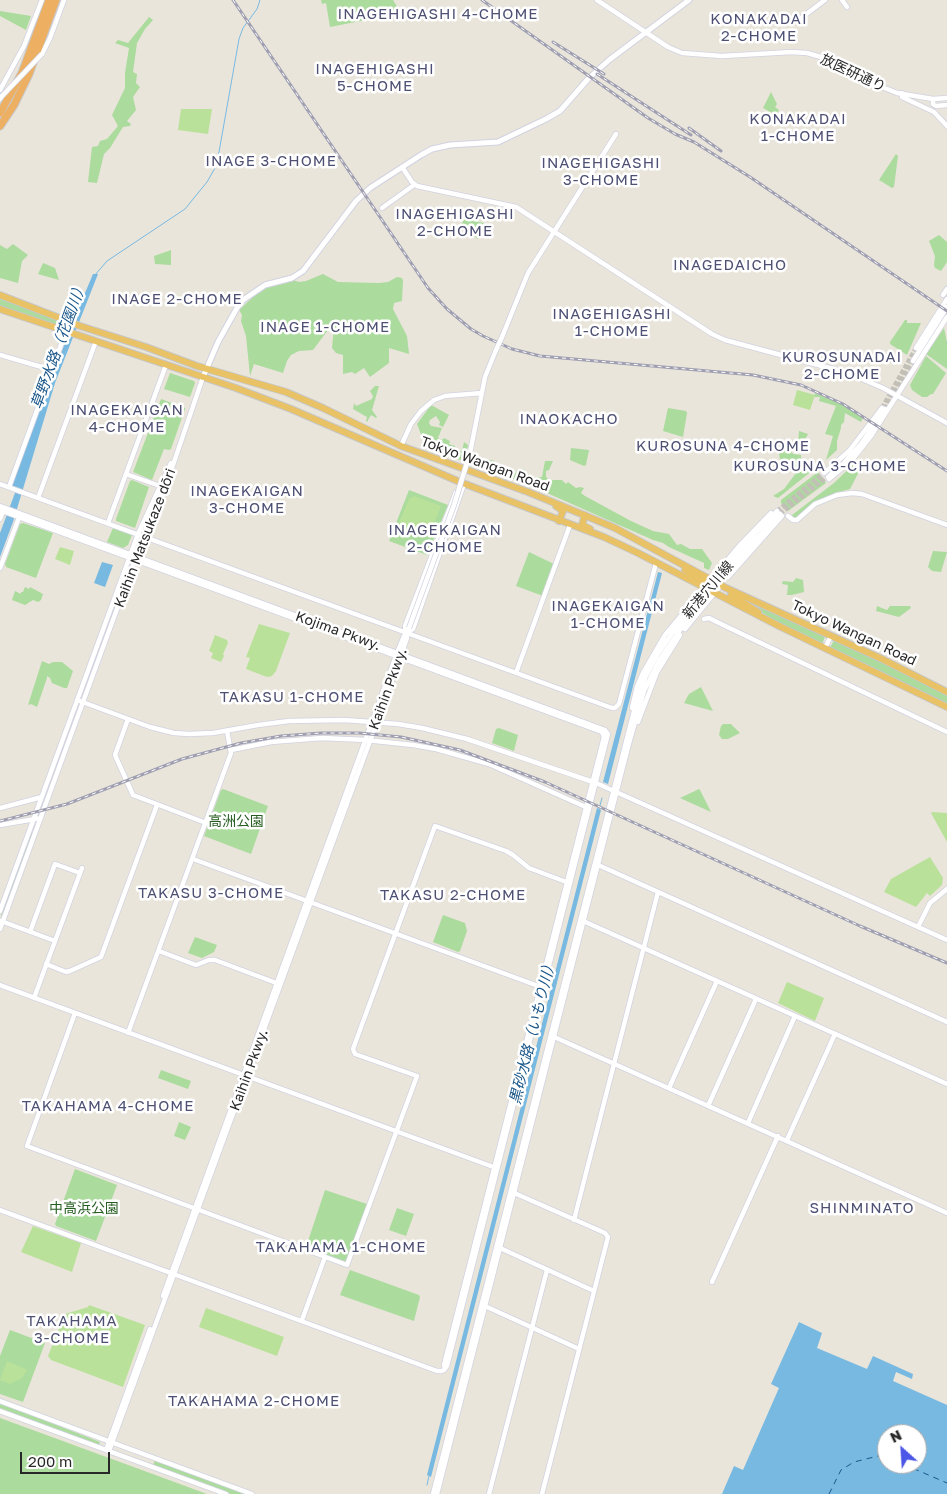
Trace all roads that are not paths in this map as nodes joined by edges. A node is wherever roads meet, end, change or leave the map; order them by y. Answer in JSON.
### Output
{"nodes":[{"id":1,"x":42,"y":0,"type":"edge"},
{"id":2,"x":49,"y":0,"type":"edge"},
{"id":3,"x":56,"y":0,"type":"edge"},
{"id":4,"x":64,"y":0,"type":"edge"},
{"id":5,"x":598,"y":0,"type":"edge"},
{"id":6,"x":689,"y":0,"type":"edge"},
{"id":7,"x":825,"y":0,"type":"edge"},
{"id":8,"x":842,"y":0,"type":"edge"},
{"id":9,"x":847,"y":7,"type":"dead end"},
{"id":10,"x":801,"y":18,"type":"dead end"},
{"id":11,"x":646,"y":32,"type":"junction"},
{"id":12,"x":902,"y":94,"type":"junction"},
{"id":13,"x":1,"y":95,"type":"edge"},
{"id":14,"x":947,"y":98,"type":"edge"},
{"id":15,"x":933,"y":99,"type":"junction"},
{"id":16,"x":947,"y":105,"type":"edge"},
{"id":17,"x":0,"y":113,"type":"edge"},
{"id":18,"x":0,"y":126,"type":"edge"},
{"id":19,"x":947,"y":126,"type":"edge"},
{"id":20,"x":616,"y":134,"type":"dead end"},
{"id":21,"x":402,"y":166,"type":"junction"},
{"id":22,"x":414,"y":185,"type":"junction"},
{"id":23,"x":382,"y":208,"type":"dead end"},
{"id":24,"x":554,"y":232,"type":"junction"},
{"id":25,"x":947,"y":289,"type":"edge"},
{"id":26,"x":0,"y":295,"type":"edge"},
{"id":27,"x":943,"y":295,"type":"dead end"},
{"id":28,"x":947,"y":299,"type":"edge"},
{"id":29,"x":947,"y":307,"type":"edge"},
{"id":30,"x":0,"y":309,"type":"edge"},
{"id":31,"x":947,"y":317,"type":"edge"},
{"id":32,"x":70,"y":332,"type":"junction"},
{"id":33,"x":96,"y":341,"type":"junction"},
{"id":34,"x":916,"y":348,"type":"tunnel mouth"},
{"id":35,"x":162,"y":354,"type":"junction"},
{"id":36,"x":0,"y":355,"type":"edge"},
{"id":37,"x":913,"y":361,"type":"tunnel mouth"},
{"id":38,"x":166,"y":365,"type":"junction"},
{"id":39,"x":206,"y":369,"type":"junction"},
{"id":40,"x":52,"y":370,"type":"junction"},
{"id":41,"x":203,"y":377,"type":"junction"},
{"id":42,"x":236,"y":388,"type":"junction"},
{"id":43,"x":482,"y":394,"type":"junction"},
{"id":44,"x":897,"y":395,"type":"junction"},
{"id":45,"x":309,"y":401,"type":"junction"},
{"id":46,"x":883,"y":409,"type":"tunnel mouth"},
{"id":47,"x":947,"y":423,"type":"edge"},
{"id":48,"x":327,"y":425,"type":"junction"},
{"id":49,"x":402,"y":446,"type":"junction"},
{"id":50,"x":174,"y":460,"type":"junction"},
{"id":51,"x":126,"y":474,"type":"junction"},
{"id":52,"x":462,"y":483,"type":"junction"},
{"id":53,"x":0,"y":484,"type":"edge"},
{"id":54,"x":160,"y":486,"type":"junction"},
{"id":55,"x":10,"y":488,"type":"junction"},
{"id":56,"x":38,"y":498,"type":"junction"},
{"id":57,"x":544,"y":499,"type":"junction"},
{"id":58,"x":2,"y":509,"type":"edge"},
{"id":59,"x":780,"y":513,"type":"junction"},
{"id":60,"x":585,"y":515,"type":"junction"},
{"id":61,"x":19,"y":516,"type":"junction"},
{"id":62,"x":0,"y":519,"type":"edge"},
{"id":63,"x":560,"y":520,"type":"junction"},
{"id":64,"x":108,"y":523,"type":"junction"},
{"id":65,"x":947,"y":524,"type":"edge"},
{"id":66,"x":570,"y":525,"type":"junction"},
{"id":67,"x":138,"y":534,"type":"junction"},
{"id":68,"x":145,"y":536,"type":"junction"},
{"id":69,"x":604,"y":537,"type":"junction"},
{"id":70,"x":130,"y":556,"type":"junction"},
{"id":71,"x":136,"y":559,"type":"junction"},
{"id":72,"x":656,"y":563,"type":"junction"},
{"id":73,"x":0,"y":568,"type":"edge"},
{"id":74,"x":708,"y":584,"type":"junction"},
{"id":75,"x":718,"y":589,"type":"junction"},
{"id":76,"x":704,"y":619,"type":"dead end"},
{"id":77,"x":408,"y":630,"type":"junction"},
{"id":78,"x":831,"y":636,"type":"junction"},
{"id":79,"x":825,"y":648,"type":"junction"},
{"id":80,"x":399,"y":655,"type":"junction"},
{"id":81,"x":516,"y":673,"type":"junction"},
{"id":82,"x":947,"y":692,"type":"edge"},
{"id":83,"x":77,"y":700,"type":"junction"},
{"id":84,"x":83,"y":702,"type":"junction"},
{"id":85,"x":947,"y":707,"type":"edge"},
{"id":86,"x":128,"y":719,"type":"junction"},
{"id":87,"x":375,"y":721,"type":"junction"},
{"id":88,"x":227,"y":731,"type":"junction"},
{"id":89,"x":947,"y":732,"type":"edge"},
{"id":90,"x":368,"y":740,"type":"junction"},
{"id":91,"x":626,"y":749,"type":"junction"},
{"id":92,"x":232,"y":750,"type":"junction"},
{"id":93,"x":594,"y":782,"type":"junction"},
{"id":94,"x":613,"y":790,"type":"junction"},
{"id":95,"x":50,"y":795,"type":"junction"},
{"id":96,"x":41,"y":798,"type":"junction"},
{"id":97,"x":157,"y":805,"type":"junction"},
{"id":98,"x":0,"y":808,"type":"edge"},
{"id":99,"x":588,"y":808,"type":"junction"},
{"id":100,"x":41,"y":818,"type":"junction"},
{"id":101,"x":33,"y":821,"type":"junction"},
{"id":102,"x":206,"y":823,"type":"junction"},
{"id":103,"x":0,"y":825,"type":"edge"},
{"id":104,"x":193,"y":858,"type":"junction"},
{"id":105,"x":596,"y":864,"type":"junction"},
{"id":106,"x":569,"y":883,"type":"junction"},
{"id":107,"x":947,"y":890,"type":"edge"},
{"id":108,"x":658,"y":892,"type":"junction"},
{"id":109,"x":309,"y":901,"type":"junction"},
{"id":110,"x":0,"y":910,"type":"edge"},
{"id":111,"x":582,"y":920,"type":"junction"},
{"id":112,"x":1,"y":922,"type":"edge"},
{"id":113,"x":918,"y":927,"type":"junction"},
{"id":114,"x":0,"y":929,"type":"edge"},
{"id":115,"x":30,"y":932,"type":"junction"},
{"id":116,"x":396,"y":933,"type":"junction"},
{"id":117,"x":947,"y":940,"type":"edge"},
{"id":118,"x":55,"y":942,"type":"junction"},
{"id":119,"x":644,"y":948,"type":"junction"},
{"id":120,"x":159,"y":951,"type":"junction"},
{"id":121,"x":46,"y":964,"type":"junction"},
{"id":122,"x":717,"y":981,"type":"junction"},
{"id":123,"x":279,"y":984,"type":"junction"},
{"id":124,"x":0,"y":985,"type":"edge"},
{"id":125,"x":542,"y":988,"type":"junction"},
{"id":126,"x":34,"y":998,"type":"junction"},
{"id":127,"x":756,"y":999,"type":"junction"},
{"id":128,"x":76,"y":1013,"type":"junction"},
{"id":129,"x":795,"y":1016,"type":"junction"},
{"id":130,"x":947,"y":1022,"type":"edge"},
{"id":131,"x":128,"y":1033,"type":"junction"},
{"id":132,"x":835,"y":1034,"type":"junction"},
{"id":133,"x":552,"y":1036,"type":"junction"},
{"id":134,"x":614,"y":1064,"type":"junction"},
{"id":135,"x":245,"y":1076,"type":"junction"},
{"id":136,"x":947,"y":1084,"type":"edge"},
{"id":137,"x":669,"y":1088,"type":"junction"},
{"id":138,"x":708,"y":1106,"type":"junction"},
{"id":139,"x":748,"y":1123,"type":"junction"},
{"id":140,"x":396,"y":1132,"type":"junction"},
{"id":141,"x":778,"y":1136,"type":"junction"},
{"id":142,"x":787,"y":1140,"type":"junction"},
{"id":143,"x":496,"y":1168,"type":"junction"},
{"id":144,"x":512,"y":1192,"type":"junction"},
{"id":145,"x":0,"y":1210,"type":"edge"},
{"id":146,"x":196,"y":1210,"type":"junction"},
{"id":147,"x":947,"y":1213,"type":"edge"},
{"id":148,"x":574,"y":1220,"type":"junction"},
{"id":149,"x":498,"y":1247,"type":"junction"},
{"id":150,"x":325,"y":1257,"type":"junction"},
{"id":151,"x":547,"y":1270,"type":"junction"},
{"id":152,"x":172,"y":1273,"type":"junction"},
{"id":153,"x":712,"y":1282,"type":"dead end"},
{"id":154,"x":594,"y":1291,"type":"junction"},
{"id":155,"x":483,"y":1305,"type":"junction"},
{"id":156,"x":302,"y":1320,"type":"junction"},
{"id":157,"x":532,"y":1327,"type":"junction"},
{"id":158,"x":580,"y":1349,"type":"junction"},
{"id":159,"x":0,"y":1401,"type":"edge"},
{"id":160,"x":0,"y":1411,"type":"edge"},
{"id":161,"x":111,"y":1442,"type":"junction"},
{"id":162,"x":108,"y":1451,"type":"junction"},
{"id":163,"x":153,"y":1457,"type":"junction"},
{"id":164,"x":149,"y":1466,"type":"junction"},
{"id":165,"x":226,"y":1494,"type":"edge"},
{"id":166,"x":252,"y":1494,"type":"edge"},
{"id":167,"x":433,"y":1494,"type":"edge"},
{"id":168,"x":437,"y":1494,"type":"edge"},
{"id":169,"x":489,"y":1494,"type":"edge"},
{"id":170,"x":542,"y":1494,"type":"edge"}],
"edges":[{"from":1,"to":13,"type":"street"},
{"from":2,"to":17,"type":"highway"},
{"from":3,"to":18,"type":"highway"},
{"from":4,"to":13,"type":"street","bridge":true},
{"from":5,"to":11,"type":"street","name":"放医研通り"},
{"from":6,"to":11,"type":"main road"},
{"from":7,"to":10,"type":"street"},
{"from":8,"to":9,"type":"street"},
{"from":11,"to":12,"type":"street","name":"放医研通り"},
{"from":11,"to":21,"type":"main road"},
{"from":12,"to":15,"type":"street","name":"放医研通り"},
{"from":12,"to":19,"type":"street"},
{"from":14,"to":15,"type":"street","name":"放医研通り"},
{"from":15,"to":16,"type":"street"},
{"from":20,"to":24,"type":"street"},
{"from":21,"to":22,"type":"street"},
{"from":21,"to":39,"type":"main road"},
{"from":22,"to":23,"type":"street"},
{"from":22,"to":24,"type":"street"},
{"from":24,"to":43,"type":"street","bridge":true},
{"from":24,"to":44,"type":"street"},
{"from":25,"to":27,"type":"street"},
{"from":26,"to":35,"type":"highway","name":"Tokyo Wangan Road"},
{"from":28,"to":34,"type":"street"},
{"from":29,"to":37,"type":"street"},
{"from":30,"to":32,"type":"highway","name":"Tokyo Wangan Road"},
{"from":31,"to":44,"type":"street"},
{"from":32,"to":33,"type":"highway","name":"Tokyo Wangan Road"},
{"from":32,"to":40,"type":"street"},
{"from":33,"to":38,"type":"highway","name":"Tokyo Wangan Road"},
{"from":33,"to":56,"type":"street"},
{"from":35,"to":39,"type":"highway","name":"Tokyo Wangan Road"},
{"from":35,"to":41,"type":"highway"},
{"from":36,"to":40,"type":"street"},
{"from":38,"to":41,"type":"highway","name":"Tokyo Wangan Road"},
{"from":38,"to":51,"type":"street"},
{"from":39,"to":41,"type":"main road"},
{"from":39,"to":42,"type":"highway"},
{"from":39,"to":45,"type":"highway","name":"Tokyo Wangan Road"},
{"from":40,"to":55,"type":"street"},
{"from":41,"to":42,"type":"highway","name":"Tokyo Wangan Road"},
{"from":41,"to":50,"type":"street"},
{"from":42,"to":48,"type":"highway","name":"Tokyo Wangan Road"},
{"from":43,"to":49,"type":"street"},
{"from":43,"to":77,"type":"street","bridge":true},
{"from":44,"to":46,"type":"street"},
{"from":44,"to":47,"type":"street"},
{"from":45,"to":48,"type":"highway"},
{"from":45,"to":49,"type":"highway","name":"Tokyo Wangan Road"},
{"from":48,"to":52,"type":"highway","name":"Tokyo Wangan Road"},
{"from":49,"to":57,"type":"highway","name":"Tokyo Wangan Road"},
{"from":50,"to":54,"type":"street","name":"Kaihin Matsukaze dōri"},
{"from":50,"to":68,"type":"street","name":"Kaihin Matsukaze dōri"},
{"from":51,"to":54,"type":"street"},
{"from":51,"to":64,"type":"street"},
{"from":52,"to":63,"type":"highway","name":"Tokyo Wangan Road"},
{"from":52,"to":77,"type":"street"},
{"from":52,"to":77,"type":"street"},
{"from":53,"to":55,"type":"street"},
{"from":54,"to":67,"type":"street","name":"Kaihin Matsukaze dōri"},
{"from":55,"to":56,"type":"street"},
{"from":56,"to":64,"type":"street"},
{"from":57,"to":60,"type":"highway","name":"Tokyo Wangan Road"},
{"from":57,"to":63,"type":"highway"},
{"from":58,"to":61,"type":"street","name":"Kojima Pkwy."},
{"from":58,"to":62,"type":"street"},
{"from":59,"to":65,"type":"street"},
{"from":59,"to":74,"type":"street"},
{"from":59,"to":75,"type":"street"},
{"from":59,"to":91,"type":"street","name":"新港穴川線"},
{"from":60,"to":69,"type":"highway"},
{"from":60,"to":74,"type":"highway","name":"Tokyo Wangan Road"},
{"from":61,"to":70,"type":"street","name":"Kojima Pkwy."},
{"from":61,"to":73,"type":"street"},
{"from":63,"to":66,"type":"highway","name":"Tokyo Wangan Road"},
{"from":64,"to":67,"type":"street"},
{"from":66,"to":69,"type":"highway","name":"Tokyo Wangan Road"},
{"from":66,"to":81,"type":"street"},
{"from":67,"to":68,"type":"street"},
{"from":67,"to":70,"type":"street","name":"Kaihin Matsukaze dōri"},
{"from":68,"to":71,"type":"street","name":"Kaihin Matsukaze dōri"},
{"from":68,"to":77,"type":"street"},
{"from":69,"to":72,"type":"highway","name":"Tokyo Wangan Road"},
{"from":70,"to":71,"type":"street","name":"Kojima Pkwy."},
{"from":70,"to":83,"type":"street","name":"Kaihin Matsukaze dōri"},
{"from":71,"to":80,"type":"street","name":"Kojima Pkwy."},
{"from":71,"to":84,"type":"street","name":"Kaihin Matsukaze dōri"},
{"from":72,"to":74,"type":"highway","name":"Tokyo Wangan Road"},
{"from":72,"to":81,"type":"street"},
{"from":74,"to":75,"type":"highway","name":"Tokyo Wangan Road"},
{"from":74,"to":75,"type":"highway","name":"Tokyo Wangan Road"},
{"from":74,"to":91,"type":"street"},
{"from":75,"to":78,"type":"highway","name":"Tokyo Wangan Road"},
{"from":75,"to":79,"type":"highway","name":"Tokyo Wangan Road"},
{"from":75,"to":91,"type":"street"},
{"from":76,"to":89,"type":"street"},
{"from":77,"to":80,"type":"street","name":"Kaihin Pkwy."},
{"from":77,"to":81,"type":"street"},
{"from":78,"to":79,"type":"street"},
{"from":78,"to":82,"type":"highway","name":"Tokyo Wangan Road"},
{"from":79,"to":85,"type":"highway","name":"Tokyo Wangan Road"},
{"from":80,"to":87,"type":"street","name":"Kaihin Pkwy."},
{"from":80,"to":93,"type":"street","name":"Kojima Pkwy."},
{"from":83,"to":84,"type":"street"},
{"from":83,"to":96,"type":"street","name":"Kaihin Matsukaze dōri"},
{"from":84,"to":86,"type":"street"},
{"from":84,"to":95,"type":"street","name":"Kaihin Matsukaze dōri"},
{"from":86,"to":88,"type":"street"},
{"from":86,"to":97,"type":"street"},
{"from":87,"to":88,"type":"street"},
{"from":87,"to":90,"type":"street","name":"Kaihin Pkwy."},
{"from":87,"to":93,"type":"street"},
{"from":88,"to":92,"type":"street"},
{"from":90,"to":92,"type":"street"},
{"from":90,"to":99,"type":"street"},
{"from":90,"to":109,"type":"street","name":"Kaihin Pkwy."},
{"from":91,"to":94,"type":"street","name":"新港穴川線"},
{"from":92,"to":102,"type":"street"},
{"from":93,"to":94,"type":"street"},
{"from":93,"to":99,"type":"street"},
{"from":94,"to":105,"type":"street","name":"新港穴川線"},
{"from":94,"to":113,"type":"street"},
{"from":95,"to":96,"type":"street"},
{"from":95,"to":100,"type":"street","name":"Kaihin Matsukaze dōri"},
{"from":96,"to":98,"type":"street"},
{"from":96,"to":101,"type":"street","name":"Kaihin Matsukaze dōri"},
{"from":97,"to":102,"type":"street"},
{"from":97,"to":121,"type":"street"},
{"from":99,"to":106,"type":"street"},
{"from":100,"to":101,"type":"street"},
{"from":100,"to":112,"type":"street","name":"Kaihin Matsukaze dōri"},
{"from":101,"to":103,"type":"street"},
{"from":101,"to":110,"type":"street","name":"Kaihin Matsukaze dōri"},
{"from":102,"to":104,"type":"street"},
{"from":104,"to":109,"type":"street"},
{"from":104,"to":120,"type":"street"},
{"from":105,"to":108,"type":"street"},
{"from":105,"to":111,"type":"street","name":"新港穴川線"},
{"from":106,"to":116,"type":"street"},
{"from":106,"to":125,"type":"street"},
{"from":107,"to":113,"type":"street"},
{"from":108,"to":119,"type":"street"},
{"from":108,"to":130,"type":"street"},
{"from":109,"to":116,"type":"street"},
{"from":109,"to":123,"type":"street","name":"Kaihin Pkwy."},
{"from":111,"to":119,"type":"street"},
{"from":111,"to":133,"type":"street","name":"新港穴川線"},
{"from":112,"to":114,"type":"street","name":"Kaihin Matsukaze dōri"},
{"from":112,"to":115,"type":"street"},
{"from":113,"to":117,"type":"street"},
{"from":115,"to":118,"type":"street"},
{"from":115,"to":118,"type":"street"},
{"from":116,"to":125,"type":"street"},
{"from":116,"to":140,"type":"street"},
{"from":118,"to":121,"type":"street"},
{"from":119,"to":122,"type":"street"},
{"from":119,"to":134,"type":"street"},
{"from":120,"to":123,"type":"street"},
{"from":120,"to":131,"type":"street"},
{"from":121,"to":126,"type":"street"},
{"from":122,"to":127,"type":"street"},
{"from":122,"to":137,"type":"street"},
{"from":123,"to":135,"type":"street","name":"Kaihin Pkwy."},
{"from":124,"to":126,"type":"street"},
{"from":125,"to":143,"type":"street"},
{"from":126,"to":128,"type":"street"},
{"from":127,"to":129,"type":"street"},
{"from":127,"to":138,"type":"street"},
{"from":128,"to":131,"type":"street"},
{"from":128,"to":146,"type":"street"},
{"from":129,"to":132,"type":"street"},
{"from":129,"to":139,"type":"street"},
{"from":131,"to":135,"type":"street"},
{"from":132,"to":136,"type":"street"},
{"from":132,"to":142,"type":"street"},
{"from":133,"to":134,"type":"street"},
{"from":133,"to":144,"type":"street","name":"新港穴川線"},
{"from":134,"to":137,"type":"street"},
{"from":134,"to":148,"type":"street"},
{"from":135,"to":140,"type":"street"},
{"from":135,"to":146,"type":"street","name":"Kaihin Pkwy."},
{"from":137,"to":138,"type":"street"},
{"from":138,"to":139,"type":"street"},
{"from":139,"to":141,"type":"street"},
{"from":140,"to":143,"type":"street"},
{"from":140,"to":150,"type":"street"},
{"from":141,"to":142,"type":"street"},
{"from":141,"to":153,"type":"street"},
{"from":142,"to":147,"type":"street"},
{"from":143,"to":156,"type":"street"},
{"from":144,"to":148,"type":"street"},
{"from":144,"to":149,"type":"street","name":"新港穴川線"},
{"from":145,"to":152,"type":"street"},
{"from":146,"to":150,"type":"street"},
{"from":146,"to":152,"type":"street","name":"Kaihin Pkwy."},
{"from":148,"to":154,"type":"street"},
{"from":149,"to":151,"type":"street"},
{"from":149,"to":155,"type":"street","name":"新港穴川線"},
{"from":150,"to":156,"type":"street"},
{"from":151,"to":154,"type":"street"},
{"from":151,"to":157,"type":"street"},
{"from":152,"to":156,"type":"street"},
{"from":152,"to":161,"type":"street","name":"Kaihin Pkwy."},
{"from":154,"to":158,"type":"street"},
{"from":155,"to":157,"type":"street"},
{"from":155,"to":167,"type":"street"},
{"from":155,"to":168,"type":"street"},
{"from":157,"to":158,"type":"street"},
{"from":157,"to":169,"type":"street"},
{"from":158,"to":170,"type":"street"},
{"from":159,"to":161,"type":"street"},
{"from":160,"to":162,"type":"street"},
{"from":161,"to":162,"type":"street","name":"Kaihin Pkwy."},
{"from":161,"to":163,"type":"street"},
{"from":162,"to":164,"type":"street"},
{"from":163,"to":164,"type":"street"},
{"from":163,"to":166,"type":"street"},
{"from":164,"to":165,"type":"street"}]}
